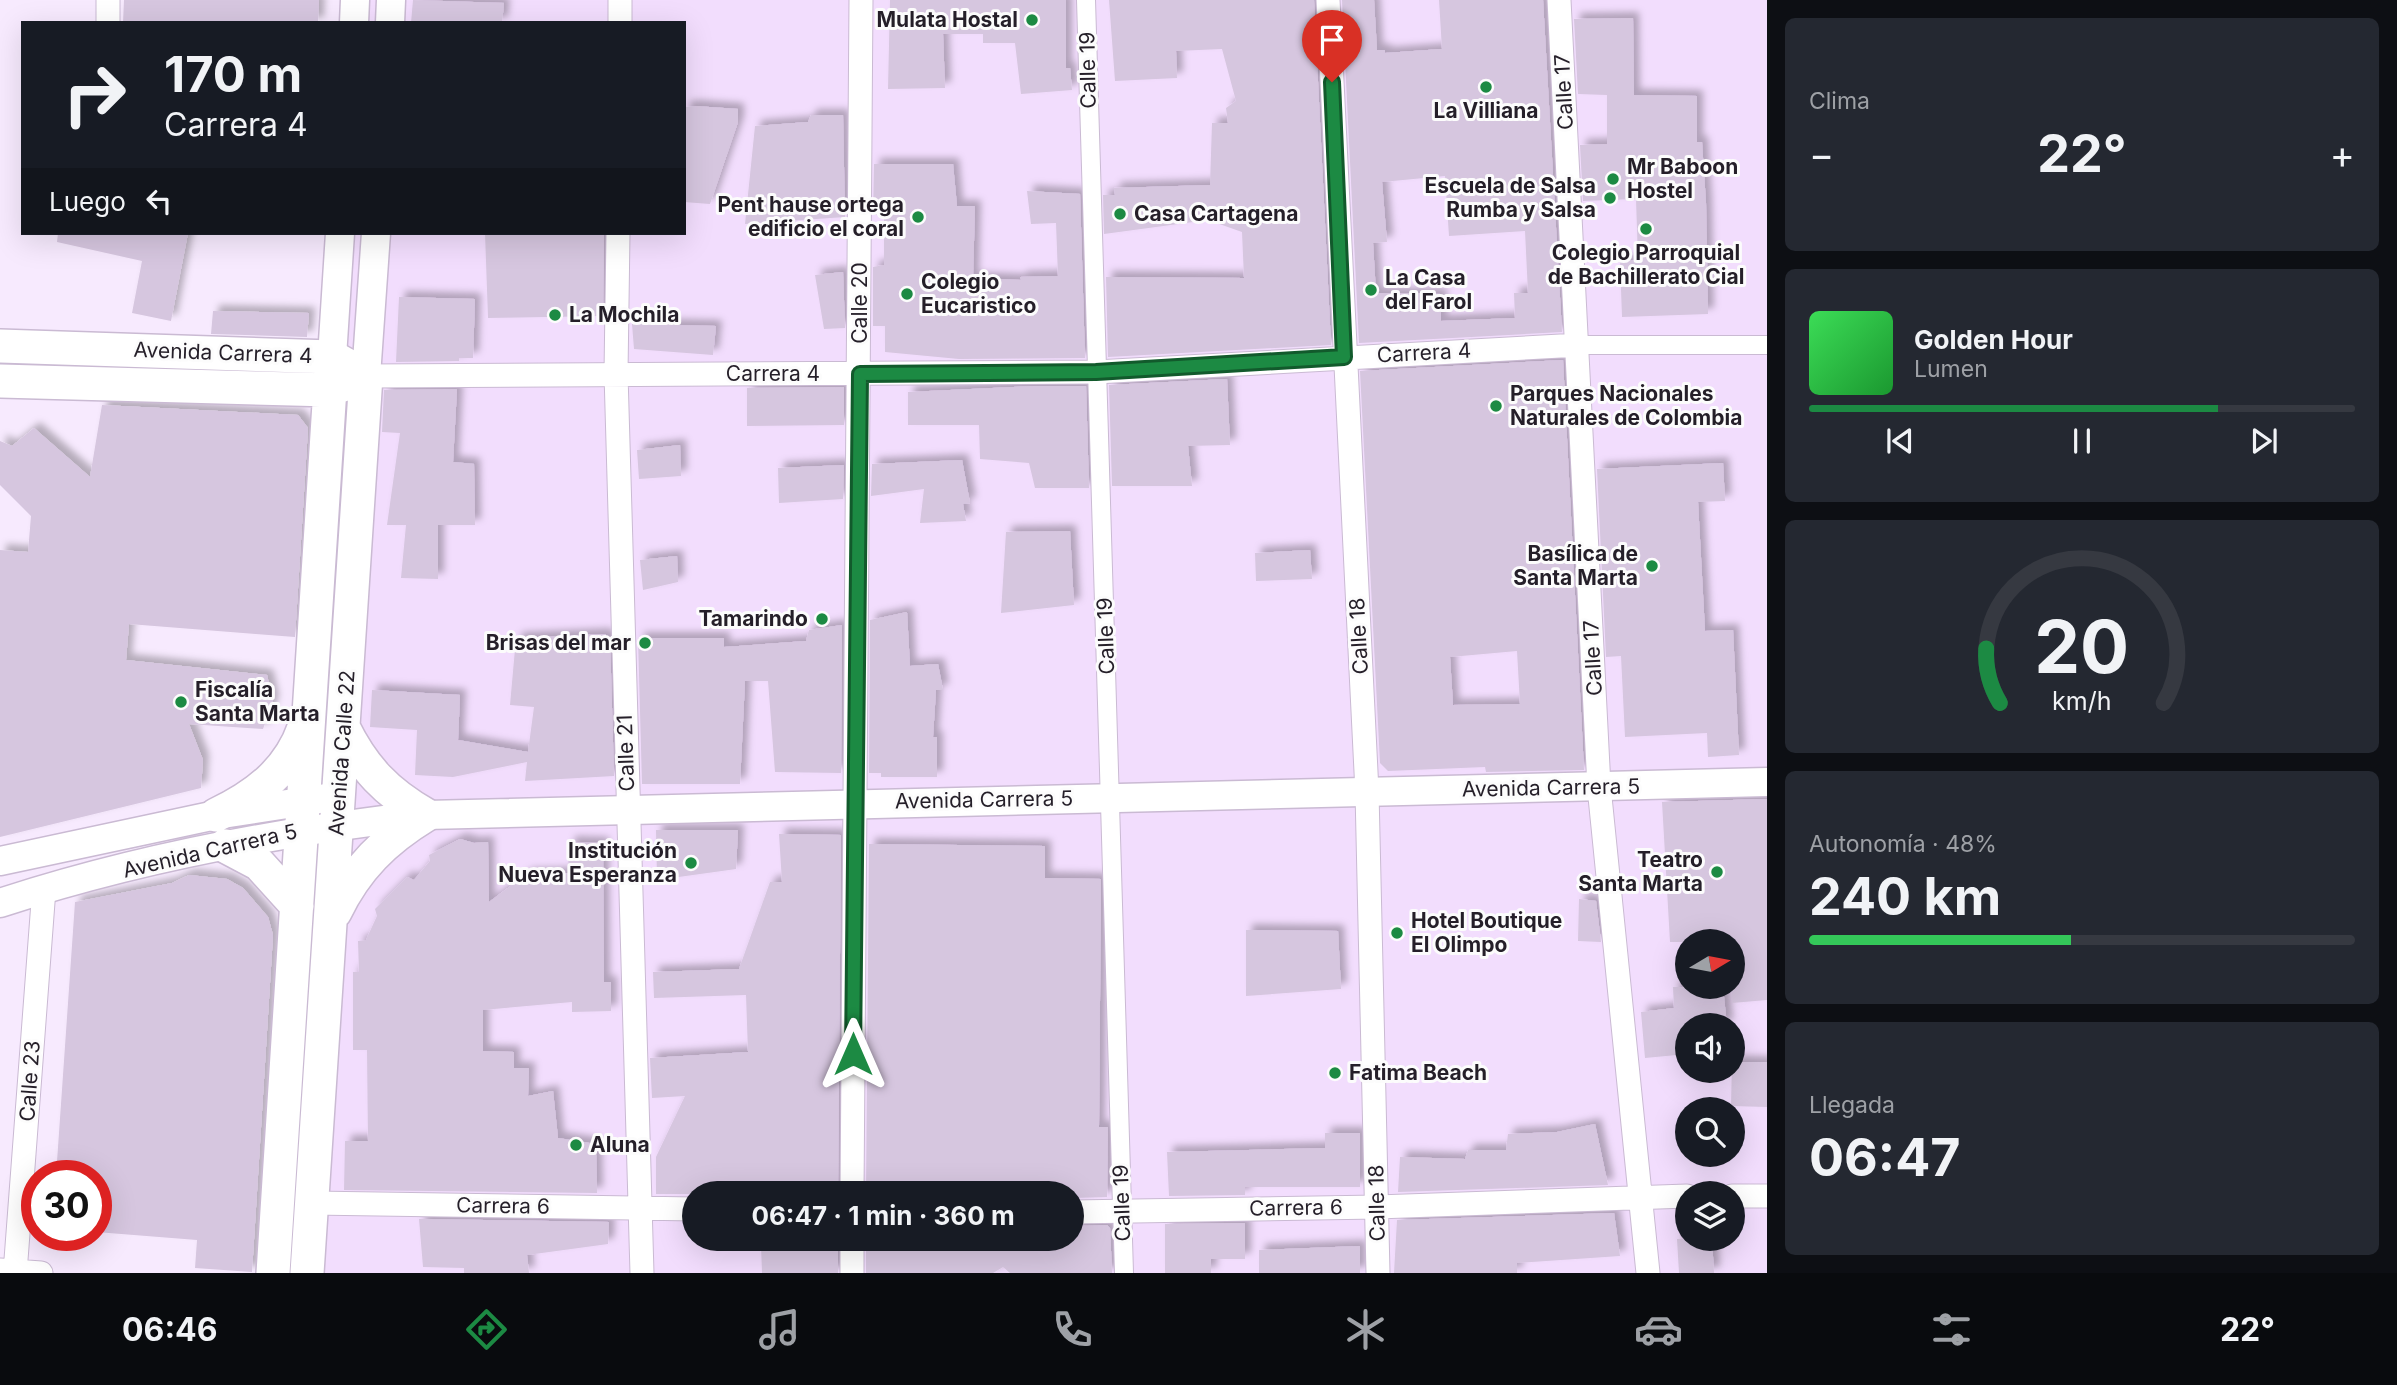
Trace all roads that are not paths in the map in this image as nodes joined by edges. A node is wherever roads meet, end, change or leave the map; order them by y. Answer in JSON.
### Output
{"nodes":[{"id":1,"x":108,"y":0,"type":"edge"},
{"id":2,"x":355,"y":0,"type":"edge"},
{"id":3,"x":391,"y":0,"type":"edge"},
{"id":4,"x":620,"y":0,"type":"edge"},
{"id":5,"x":861,"y":0,"type":"edge"},
{"id":6,"x":1086,"y":0,"type":"edge"},
{"id":7,"x":1328,"y":0,"type":"edge"},
{"id":8,"x":1559,"y":0,"type":"edge"},
{"id":9,"x":108,"y":21,"type":"edge"},
{"id":10,"x":354,"y":21,"type":"edge"},
{"id":11,"x":390,"y":21,"type":"edge"},
{"id":12,"x":620,"y":21,"type":"edge"},
{"id":13,"x":340,"y":235,"type":"edge"},
{"id":14,"x":376,"y":235,"type":"edge"},
{"id":15,"x":618,"y":235,"type":"edge"},
{"id":16,"x":1578,"y":345,"type":"junction"},
{"id":17,"x":1767,"y":345,"type":"edge"},
{"id":18,"x":0,"y":346,"type":"edge"},
{"id":19,"x":332,"y":357,"type":"junction"},
{"id":20,"x":1344,"y":357,"type":"junction"},
{"id":21,"x":1096,"y":372,"type":"junction"},
{"id":22,"x":616,"y":373,"type":"junction"},
{"id":23,"x":860,"y":374,"type":"junction"},
{"id":24,"x":366,"y":376,"type":"junction"},
{"id":25,"x":0,"y":381,"type":"edge"},
{"id":26,"x":330,"y":390,"type":"junction"},
{"id":27,"x":309,"y":712,"type":"junction"},
{"id":28,"x":343,"y":727,"type":"junction"},
{"id":29,"x":1767,"y":782,"type":"edge"},
{"id":30,"x":1599,"y":787,"type":"junction"},
{"id":31,"x":1367,"y":792,"type":"junction"},
{"id":32,"x":1112,"y":797,"type":"junction"},
{"id":33,"x":854,"y":803,"type":"junction"},
{"id":34,"x":338,"y":810,"type":"junction"},
{"id":35,"x":628,"y":810,"type":"junction"},
{"id":36,"x":302,"y":815,"type":"junction"},
{"id":37,"x":426,"y":816,"type":"junction"},
{"id":38,"x":221,"y":831,"type":"junction"},
{"id":39,"x":0,"y":861,"type":"edge"},
{"id":40,"x":44,"y":889,"type":"junction"},
{"id":41,"x":0,"y":903,"type":"edge"},
{"id":42,"x":297,"y":906,"type":"junction"},
{"id":43,"x":331,"y":921,"type":"junction"},
{"id":44,"x":852,"y":1181,"type":"edge"},
{"id":45,"x":1640,"y":1196,"type":"junction"},
{"id":46,"x":1675,"y":1196,"type":"edge"},
{"id":47,"x":1745,"y":1196,"type":"edge"},
{"id":48,"x":1767,"y":1196,"type":"edge"},
{"id":49,"x":312,"y":1203,"type":"junction"},
{"id":50,"x":1377,"y":1207,"type":"junction"},
{"id":51,"x":641,"y":1209,"type":"junction"},
{"id":52,"x":682,"y":1209,"type":"edge"},
{"id":53,"x":1084,"y":1212,"type":"edge"},
{"id":54,"x":1122,"y":1212,"type":"junction"},
{"id":55,"x":852,"y":1251,"type":"edge"},
{"id":56,"x":10,"y":1271,"type":"edge"},
{"id":57,"x":41,"y":1273,"type":"edge"},
{"id":58,"x":273,"y":1273,"type":"edge"},
{"id":59,"x":307,"y":1273,"type":"edge"},
{"id":60,"x":642,"y":1273,"type":"edge"},
{"id":61,"x":852,"y":1273,"type":"edge"},
{"id":62,"x":1124,"y":1273,"type":"edge"},
{"id":63,"x":1378,"y":1273,"type":"edge"},
{"id":64,"x":1648,"y":1273,"type":"edge"}],
"edges":[{"from":1,"to":9,"type":"street"},
{"from":2,"to":10,"type":"street"},
{"from":3,"to":11,"type":"street"},
{"from":4,"to":12,"type":"street"},
{"from":5,"to":23,"type":"street","name":"Calle 20"},
{"from":6,"to":21,"type":"street","name":"Calle 19"},
{"from":7,"to":20,"type":"street","name":"Calle 18"},
{"from":8,"to":16,"type":"street","name":"Calle 17"},
{"from":13,"to":19,"type":"street","name":"Avenida Calle 22"},
{"from":14,"to":24,"type":"street","name":"Avenida Calle 22"},
{"from":15,"to":22,"type":"street","name":"Calle 21"},
{"from":16,"to":17,"type":"street","name":"Carrera 4"},
{"from":16,"to":20,"type":"street","name":"Carrera 4"},
{"from":16,"to":30,"type":"street","name":"Calle 17"},
{"from":18,"to":19,"type":"main road","name":"Avenida Carrera 4"},
{"from":19,"to":24,"type":"main road","name":"Avenida Carrera 4"},
{"from":19,"to":26,"type":"main road","name":"Avenida Calle 22"},
{"from":20,"to":21,"type":"street","name":"Carrera 4"},
{"from":20,"to":31,"type":"street","name":"Calle 18"},
{"from":21,"to":23,"type":"street","name":"Carrera 4"},
{"from":21,"to":32,"type":"street","name":"Calle 19"},
{"from":22,"to":23,"type":"street","name":"Carrera 4"},
{"from":22,"to":24,"type":"street","name":"Carrera 4"},
{"from":22,"to":35,"type":"street","name":"Calle 21"},
{"from":23,"to":33,"type":"street","name":"Calle 20"},
{"from":24,"to":26,"type":"main road","name":"Avenida Carrera 4"},
{"from":24,"to":28,"type":"main road","name":"Avenida Calle 22"},
{"from":25,"to":26,"type":"main road","name":"Avenida Carrera 4"},
{"from":26,"to":27,"type":"main road","name":"Avenida Calle 22"},
{"from":27,"to":36,"type":"main road","name":"Avenida Calle 22"},
{"from":27,"to":38,"type":"main road"},
{"from":28,"to":34,"type":"main road","name":"Avenida Calle 22"},
{"from":28,"to":37,"type":"main road"},
{"from":29,"to":30,"type":"street","name":"Avenida Carrera 5"},
{"from":30,"to":31,"type":"street","name":"Avenida Carrera 5"},
{"from":30,"to":45,"type":"street","name":"Calle 17"},
{"from":31,"to":32,"type":"street","name":"Avenida Carrera 5"},
{"from":31,"to":50,"type":"street","name":"Calle 18"},
{"from":32,"to":33,"type":"street","name":"Avenida Carrera 5"},
{"from":32,"to":54,"type":"street","name":"Calle 19"},
{"from":33,"to":35,"type":"street","name":"Avenida Carrera 5"},
{"from":33,"to":44,"type":"street","name":"Calle 20"},
{"from":34,"to":36,"type":"street","name":"Avenida Carrera 5"},
{"from":34,"to":37,"type":"street","name":"Avenida Carrera 5"},
{"from":34,"to":43,"type":"main road","name":"Avenida Calle 22"},
{"from":35,"to":37,"type":"street","name":"Avenida Carrera 5"},
{"from":35,"to":51,"type":"street","name":"Calle 21"},
{"from":36,"to":38,"type":"street","name":"Avenida Carrera 5"},
{"from":36,"to":42,"type":"main road","name":"Avenida Calle 22"},
{"from":37,"to":43,"type":"main road"},
{"from":38,"to":39,"type":"street","name":"Avenida Carrera 5"},
{"from":38,"to":40,"type":"street","name":"Avenida Carrera 5"},
{"from":38,"to":42,"type":"main road"},
{"from":40,"to":41,"type":"street","name":"Avenida Carrera 5"},
{"from":40,"to":56,"type":"street","name":"Calle 23"},
{"from":42,"to":58,"type":"main road","name":"Avenida Calle 22"},
{"from":43,"to":49,"type":"main road","name":"Avenida Calle 22"},
{"from":45,"to":46,"type":"street","name":"Carrera 6"},
{"from":45,"to":50,"type":"street","name":"Carrera 6"},
{"from":45,"to":64,"type":"street","name":"Calle 17"},
{"from":47,"to":48,"type":"street"},
{"from":49,"to":51,"type":"street","name":"Carrera 6"},
{"from":49,"to":59,"type":"main road","name":"Avenida Calle 22"},
{"from":50,"to":54,"type":"street","name":"Carrera 6"},
{"from":50,"to":63,"type":"street","name":"Calle 18"},
{"from":51,"to":52,"type":"street","name":"Carrera 6"},
{"from":51,"to":60,"type":"street","name":"Calle 21"},
{"from":53,"to":54,"type":"street","name":"Carrera 6"},
{"from":54,"to":62,"type":"street","name":"Calle 19"},
{"from":55,"to":61,"type":"street"},
{"from":56,"to":57,"type":"street"}]}
